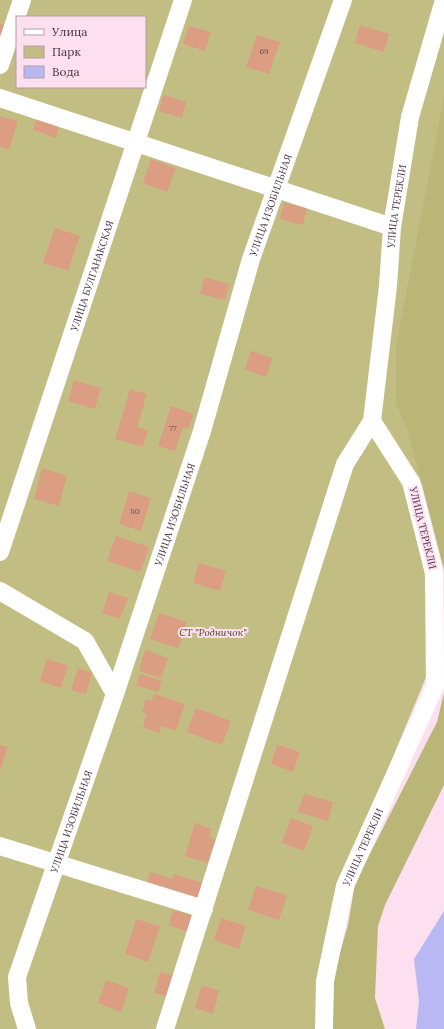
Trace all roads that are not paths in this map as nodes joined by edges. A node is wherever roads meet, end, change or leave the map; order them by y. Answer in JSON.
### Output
{"nodes":[{"id":1,"x":22,"y":0,"type":"edge"},
{"id":2,"x":183,"y":0,"type":"edge"},
{"id":3,"x":343,"y":0,"type":"edge"},
{"id":4,"x":444,"y":0,"type":"edge"},
{"id":5,"x":17,"y":16,"type":"edge"},
{"id":6,"x":16,"y":18,"type":"edge"},
{"id":7,"x":0,"y":65,"type":"edge"},
{"id":8,"x":0,"y":98,"type":"edge"},
{"id":9,"x":135,"y":144,"type":"junction"},
{"id":10,"x":274,"y":190,"type":"junction"},
{"id":11,"x":392,"y":228,"type":"junction"},
{"id":12,"x":372,"y":421,"type":"junction"},
{"id":13,"x":0,"y":552,"type":"edge"},
{"id":14,"x":0,"y":591,"type":"edge"},
{"id":15,"x":115,"y":694,"type":"junction"},
{"id":16,"x":0,"y":846,"type":"edge"},
{"id":17,"x":56,"y":863,"type":"junction"},
{"id":18,"x":204,"y":909,"type":"junction"},
{"id":19,"x":27,"y":1029,"type":"edge"},
{"id":20,"x":165,"y":1029,"type":"edge"},
{"id":21,"x":324,"y":1029,"type":"edge"}],
"edges":[{"from":1,"to":5,"type":"street"},
{"from":2,"to":9,"type":"street","name":"УЛИЦА БУЛГАНАКСКАЯ"},
{"from":3,"to":10,"type":"street","name":"УЛИЦА ИЗОБИЛЬНАЯ"},
{"from":4,"to":11,"type":"street","name":"УЛИЦА ТЕРЕКЛИ"},
{"from":6,"to":7,"type":"street"},
{"from":8,"to":9,"type":"street"},
{"from":9,"to":10,"type":"street"},
{"from":9,"to":13,"type":"street","name":"УЛИЦА БУЛГАНАКСКАЯ"},
{"from":10,"to":11,"type":"street"},
{"from":10,"to":15,"type":"street","name":"УЛИЦА ИЗОБИЛЬНАЯ"},
{"from":11,"to":12,"type":"street","name":"УЛИЦА ТЕРЕКЛИ"},
{"from":12,"to":18,"type":"street"},
{"from":12,"to":21,"type":"street","name":"УЛИЦА ТЕРЕКЛИ"},
{"from":14,"to":15,"type":"street"},
{"from":15,"to":17,"type":"street","name":"УЛИЦА ИЗОБИЛЬНАЯ"},
{"from":16,"to":17,"type":"street"},
{"from":17,"to":18,"type":"street"},
{"from":17,"to":19,"type":"street","name":"УЛИЦА ИЗОБИЛЬНАЯ"},
{"from":18,"to":20,"type":"street"}]}
